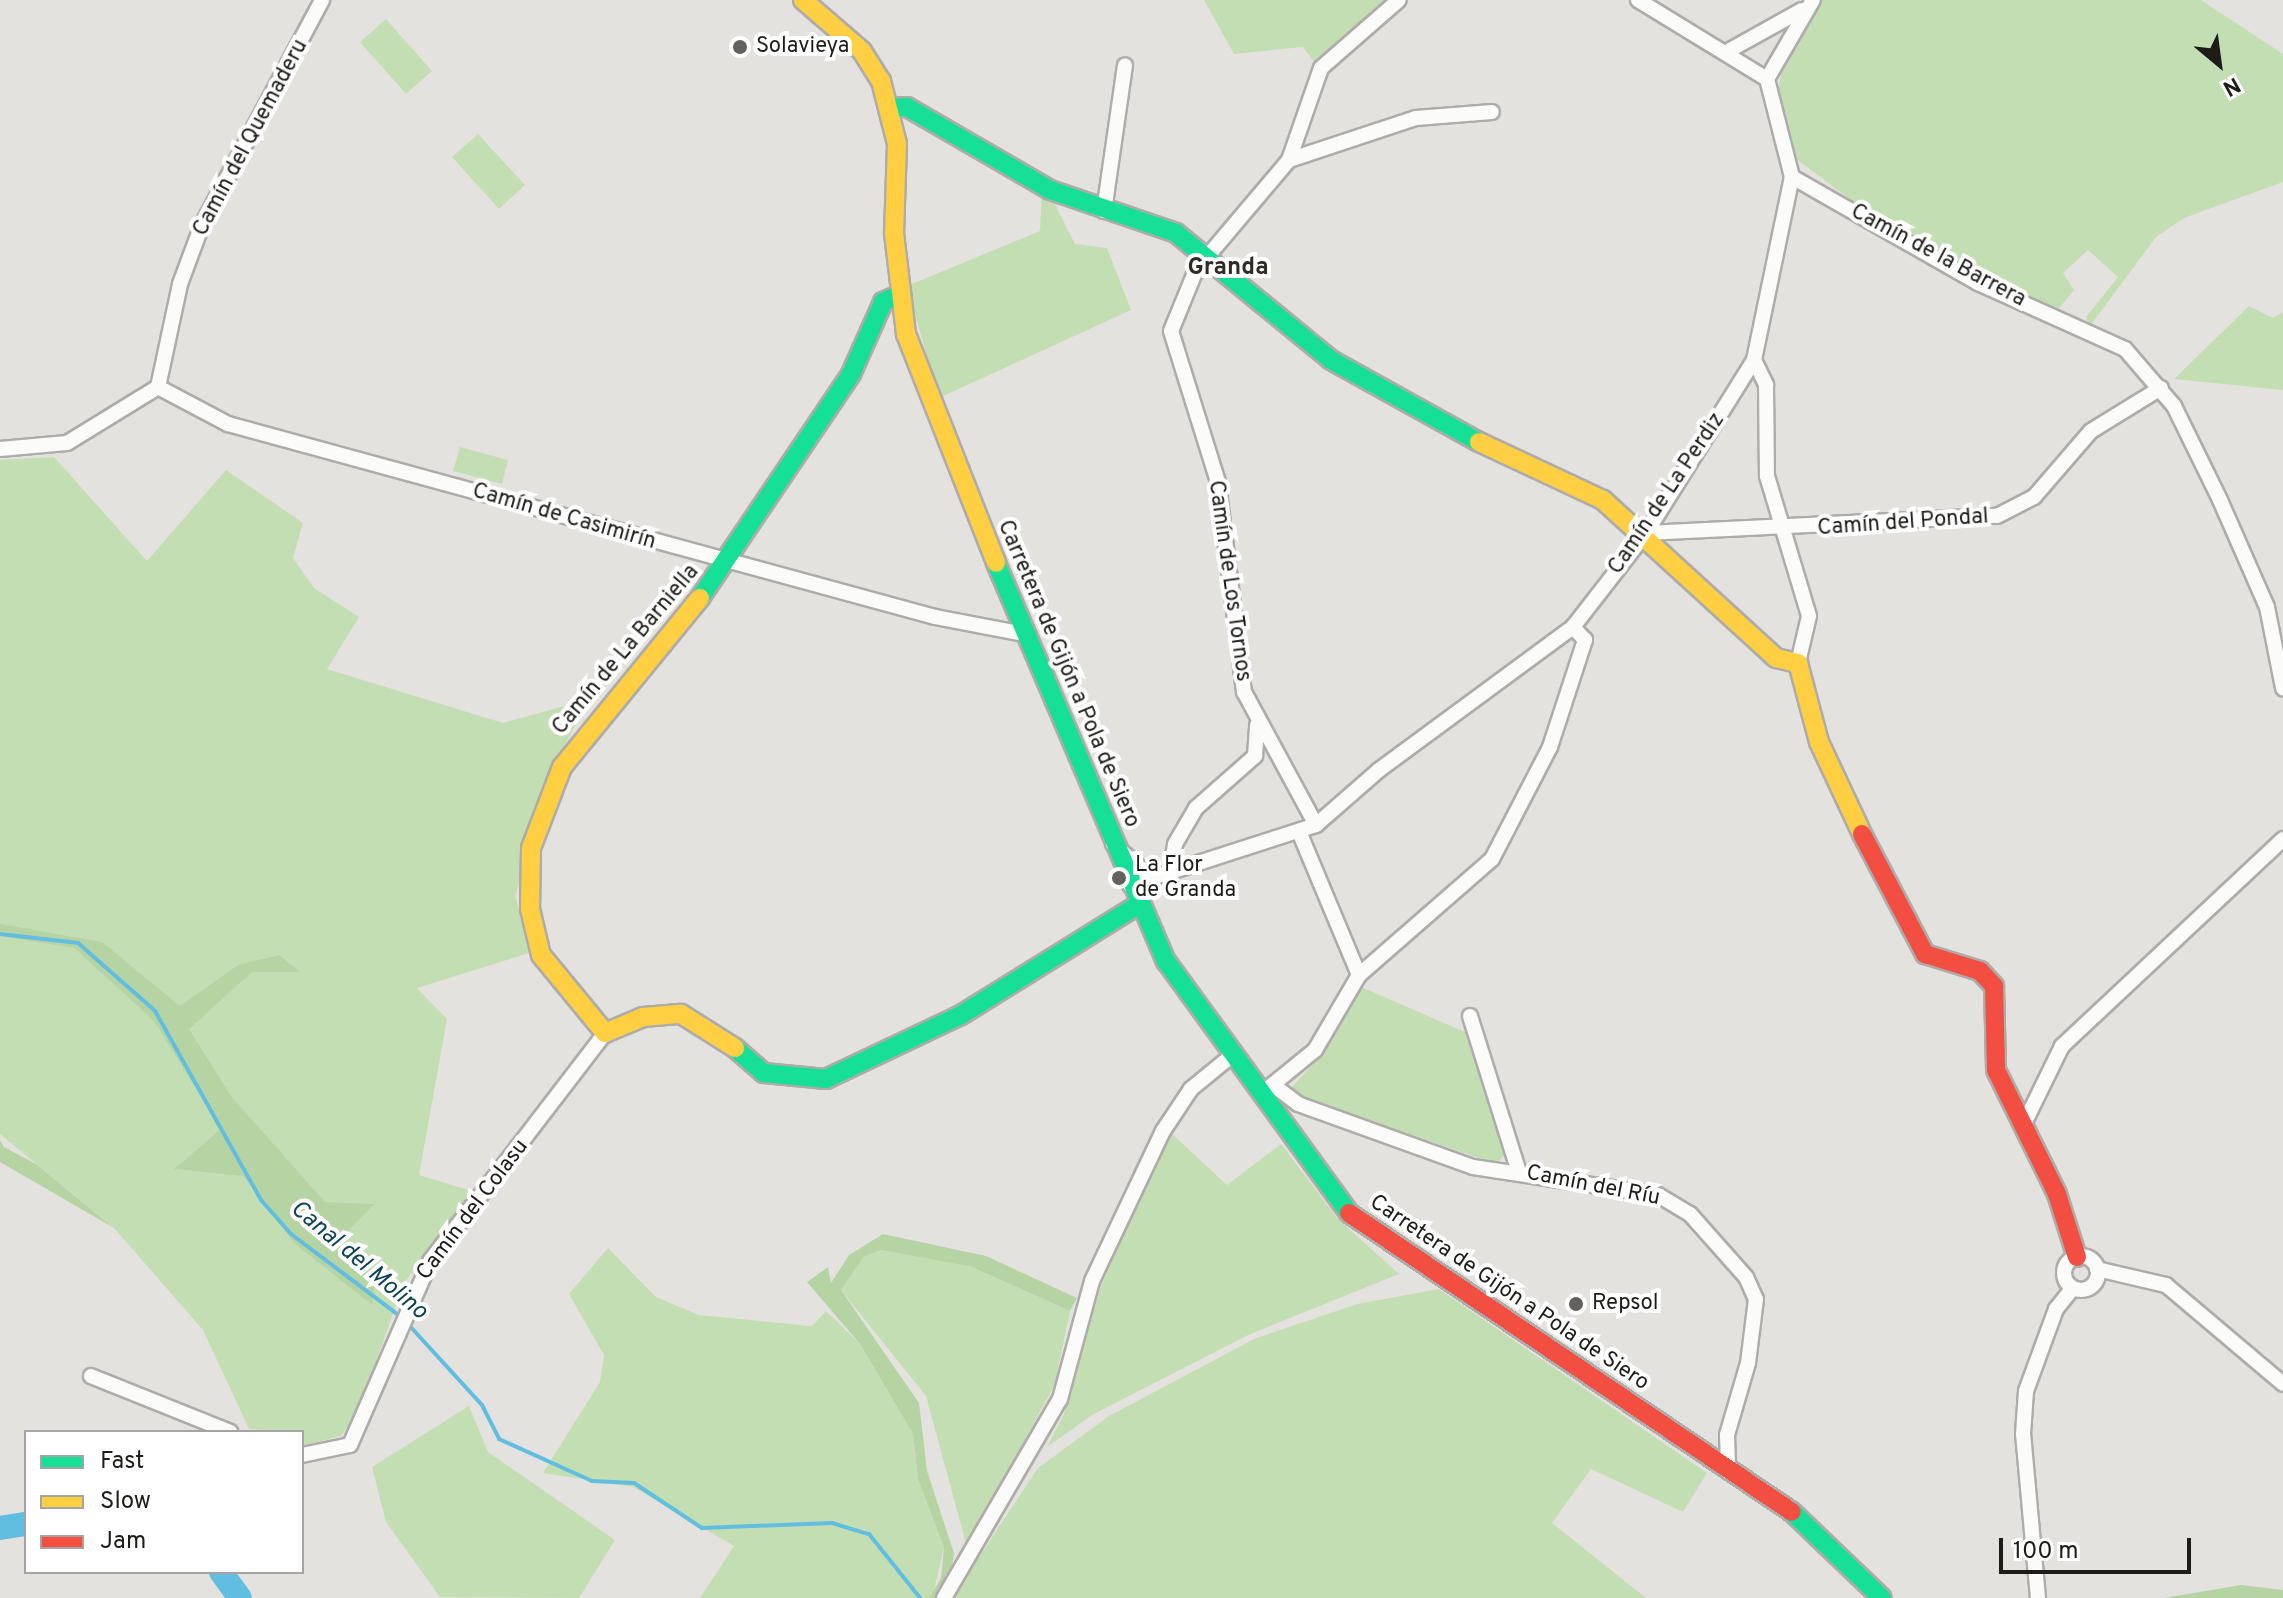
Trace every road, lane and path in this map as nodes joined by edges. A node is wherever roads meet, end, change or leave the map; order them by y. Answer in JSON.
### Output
{"nodes":[{"id":1,"x":322,"y":0,"type":"edge"},
{"id":2,"x":803,"y":0,"type":"edge"},
{"id":3,"x":1399,"y":0,"type":"edge"},
{"id":4,"x":1638,"y":0,"type":"edge"},
{"id":5,"x":1811,"y":2,"type":"edge"},
{"id":6,"x":1730,"y":50,"type":"junction"},
{"id":7,"x":1125,"y":66,"type":"dead end"},
{"id":8,"x":1767,"y":79,"type":"junction"},
{"id":9,"x":890,"y":108,"type":"junction"},
{"id":10,"x":1492,"y":112,"type":"dead end"},
{"id":11,"x":1289,"y":160,"type":"junction"},
{"id":12,"x":1792,"y":177,"type":"junction"},
{"id":13,"x":1104,"y":211,"type":"junction"},
{"id":14,"x":1206,"y":261,"type":"junction"},
{"id":15,"x":901,"y":294,"type":"junction"},
{"id":16,"x":1754,"y":360,"type":"junction"},
{"id":17,"x":158,"y":387,"type":"junction"},
{"id":18,"x":2161,"y":388,"type":"junction"},
{"id":19,"x":0,"y":449,"type":"edge"},
{"id":20,"x":1782,"y":531,"type":"junction"},
{"id":21,"x":1646,"y":533,"type":"junction"},
{"id":22,"x":725,"y":562,"type":"junction"},
{"id":23,"x":1573,"y":627,"type":"junction"},
{"id":24,"x":1024,"y":634,"type":"junction"},
{"id":25,"x":1798,"y":663,"type":"junction"},
{"id":26,"x":2283,"y":688,"type":"edge"},
{"id":27,"x":1256,"y":721,"type":"junction"},
{"id":28,"x":1316,"y":825,"type":"junction"},
{"id":29,"x":1300,"y":834,"type":"junction"},
{"id":30,"x":2283,"y":839,"type":"edge"},
{"id":31,"x":1113,"y":843,"type":"junction"},
{"id":32,"x":1170,"y":873,"type":"junction"},
{"id":33,"x":1152,"y":878,"type":"junction"},
{"id":34,"x":1130,"y":885,"type":"junction"},
{"id":35,"x":1139,"y":904,"type":"junction"},
{"id":36,"x":1359,"y":975,"type":"junction"},
{"id":37,"x":1470,"y":1016,"type":"dead end"},
{"id":38,"x":605,"y":1033,"type":"junction"},
{"id":39,"x":1230,"y":1057,"type":"junction"},
{"id":40,"x":1266,"y":1089,"type":"junction"},
{"id":41,"x":2023,"y":1126,"type":"junction"},
{"id":42,"x":1519,"y":1172,"type":"junction"},
{"id":43,"x":2077,"y":1257,"type":"junction"},
{"id":44,"x":2097,"y":1269,"type":"junction"},
{"id":45,"x":2073,"y":1288,"type":"junction"},
{"id":46,"x":91,"y":1376,"type":"dead end"},
{"id":47,"x":2283,"y":1384,"type":"edge"},
{"id":48,"x":225,"y":1430,"type":"edge"},
{"id":49,"x":304,"y":1455,"type":"edge"},
{"id":50,"x":1728,"y":1472,"type":"junction"},
{"id":51,"x":944,"y":1598,"type":"edge"},
{"id":52,"x":1882,"y":1598,"type":"edge"},
{"id":53,"x":2038,"y":1598,"type":"edge"}],
"edges":[{"from":1,"to":17,"type":"street","name":"Camín del Quemaderu"},
{"from":2,"to":9,"type":"street","name":"Carretera de Gijón a Pola de Siero"},
{"from":3,"to":11,"type":"street","name":"Camín de Los Tornos"},
{"from":4,"to":6,"type":"street"},
{"from":5,"to":6,"type":"street"},
{"from":5,"to":8,"type":"street"},
{"from":6,"to":8,"type":"street"},
{"from":7,"to":13,"type":"street"},
{"from":8,"to":12,"type":"street","name":"Camín de La Perdiz"},
{"from":9,"to":13,"type":"street"},
{"from":9,"to":15,"type":"street","name":"Carretera de Gijón a Pola de Siero"},
{"from":10,"to":11,"type":"street"},
{"from":11,"to":14,"type":"street","name":"Camín de Los Tornos"},
{"from":12,"to":16,"type":"street","name":"Camín de La Perdiz"},
{"from":12,"to":18,"type":"street","name":"Camín de la Barrera"},
{"from":13,"to":14,"type":"street"},
{"from":14,"to":21,"type":"street"},
{"from":14,"to":27,"type":"street","name":"Camín de Los Tornos"},
{"from":15,"to":22,"type":"street","name":"Camín de La Barniella"},
{"from":15,"to":24,"type":"street","name":"Carretera de Gijón a Pola de Siero"},
{"from":16,"to":20,"type":"street"},
{"from":16,"to":21,"type":"street","name":"Camín de La Perdiz"},
{"from":17,"to":19,"type":"street"},
{"from":17,"to":22,"type":"street","name":"Camín de Casimirín"},
{"from":18,"to":20,"type":"street","name":"Camín del Pondal"},
{"from":18,"to":26,"type":"street","name":"Camín de la Barrera"},
{"from":20,"to":21,"type":"street","name":"Camín del Pondal"},
{"from":20,"to":25,"type":"street"},
{"from":21,"to":23,"type":"street","name":"Camín de La Perdiz"},
{"from":21,"to":25,"type":"street"},
{"from":22,"to":24,"type":"street","name":"Camín de Casimirín"},
{"from":22,"to":38,"type":"street","name":"Camín de La Barniella"},
{"from":23,"to":28,"type":"street","name":"Camín de La Perdiz"},
{"from":23,"to":36,"type":"street"},
{"from":24,"to":31,"type":"street","name":"Carretera de Gijón a Pola de Siero"},
{"from":25,"to":41,"type":"street"},
{"from":27,"to":28,"type":"street","name":"Camín de Los Tornos"},
{"from":27,"to":32,"type":"street","name":"Camín de Los Tornos"},
{"from":28,"to":29,"type":"street","name":"Camín de La Perdiz"},
{"from":29,"to":32,"type":"street","name":"Camín de La Perdiz"},
{"from":29,"to":36,"type":"street"},
{"from":30,"to":41,"type":"street"},
{"from":31,"to":33,"type":"street"},
{"from":31,"to":34,"type":"street","name":"Carretera de Gijón a Pola de Siero"},
{"from":32,"to":33,"type":"street","name":"Camín de La Perdiz"},
{"from":33,"to":34,"type":"street","name":"Camín de La Perdiz"},
{"from":34,"to":35,"type":"street","name":"Carretera de Gijón a Pola de Siero"},
{"from":35,"to":38,"type":"street"},
{"from":35,"to":39,"type":"street","name":"Carretera de Gijón a Pola de Siero"},
{"from":36,"to":40,"type":"street"},
{"from":37,"to":42,"type":"street"},
{"from":38,"to":49,"type":"street","name":"Camín del Colasu"},
{"from":39,"to":40,"type":"street","name":"Carretera de Gijón a Pola de Siero"},
{"from":39,"to":51,"type":"street"},
{"from":40,"to":42,"type":"street","name":"Camín del Ríu"},
{"from":40,"to":50,"type":"street","name":"Carretera de Gijón a Pola de Siero"},
{"from":41,"to":43,"type":"street"},
{"from":42,"to":50,"type":"street","name":"Camín del Ríu"},
{"from":43,"to":44,"type":"street"},
{"from":43,"to":45,"type":"street"},
{"from":44,"to":45,"type":"street"},
{"from":44,"to":47,"type":"street"},
{"from":45,"to":53,"type":"street"},
{"from":46,"to":48,"type":"street"},
{"from":50,"to":52,"type":"street","name":"Carretera de Gijón a Pola de Siero"}]}
